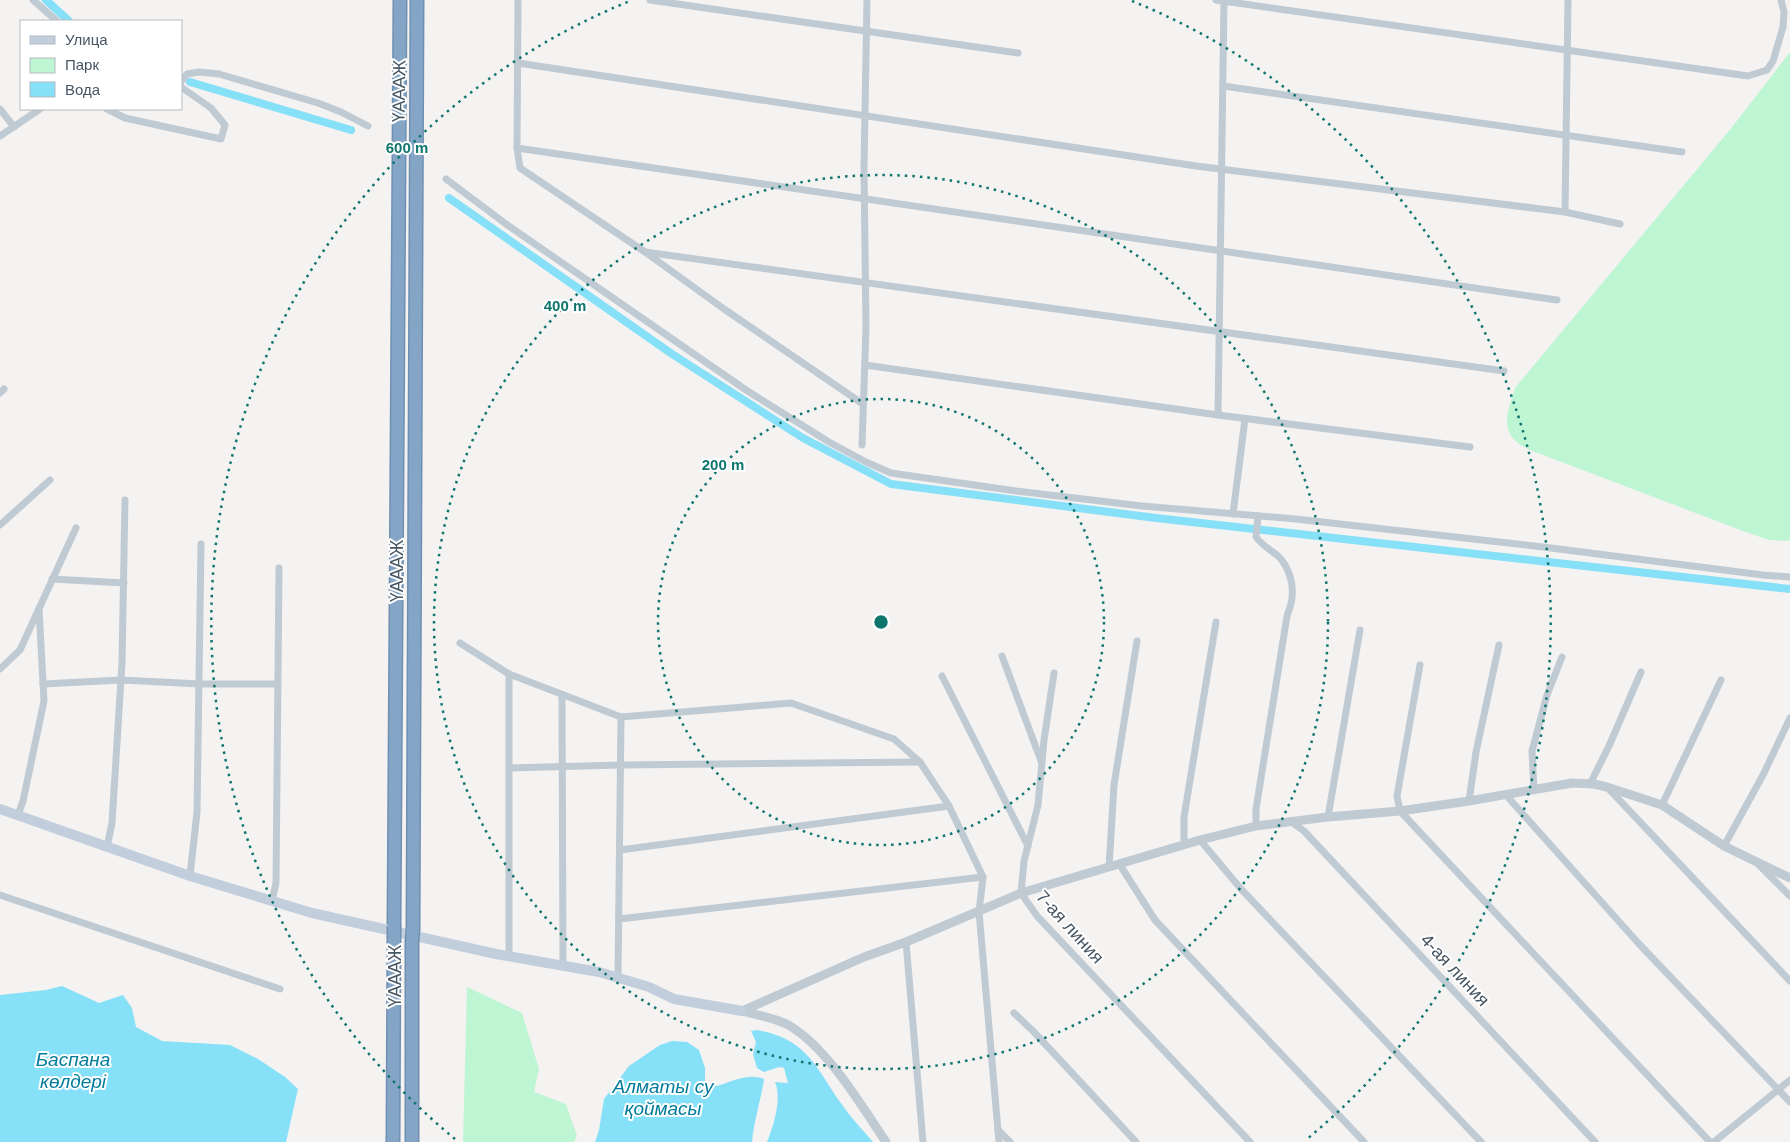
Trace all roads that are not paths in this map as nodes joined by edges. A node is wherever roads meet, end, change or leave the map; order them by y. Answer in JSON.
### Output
{"nodes":[{"id":1,"x":34,"y":0,"type":"edge"},
{"id":2,"x":400,"y":0,"type":"edge"},
{"id":3,"x":417,"y":0,"type":"edge"},
{"id":4,"x":518,"y":0,"type":"edge"},
{"id":5,"x":650,"y":0,"type":"edge"},
{"id":6,"x":866,"y":0,"type":"edge"},
{"id":7,"x":1216,"y":0,"type":"edge"},
{"id":8,"x":1568,"y":0,"type":"edge"},
{"id":9,"x":1781,"y":0,"type":"edge"},
{"id":10,"x":1224,"y":1,"type":"edge"},
{"id":11,"x":56,"y":20,"type":"edge"},
{"id":12,"x":866,"y":32,"type":"junction"},
{"id":13,"x":1568,"y":50,"type":"junction"},
{"id":14,"x":1018,"y":53,"type":"dead end"},
{"id":15,"x":518,"y":63,"type":"junction"},
{"id":16,"x":182,"y":81,"type":"edge"},
{"id":17,"x":1223,"y":86,"type":"junction"},
{"id":18,"x":182,"y":88,"type":"edge"},
{"id":19,"x":0,"y":109,"type":"edge"},
{"id":20,"x":39,"y":110,"type":"edge"},
{"id":21,"x":109,"y":110,"type":"edge"},
{"id":22,"x":865,"y":116,"type":"junction"},
{"id":23,"x":368,"y":126,"type":"dead end"},
{"id":24,"x":14,"y":127,"type":"junction"},
{"id":25,"x":1567,"y":135,"type":"junction"},
{"id":26,"x":0,"y":136,"type":"edge"},
{"id":27,"x":516,"y":148,"type":"junction"},
{"id":28,"x":1682,"y":152,"type":"dead end"},
{"id":29,"x":1222,"y":169,"type":"junction"},
{"id":30,"x":446,"y":179,"type":"dead end"},
{"id":31,"x":865,"y":199,"type":"junction"},
{"id":32,"x":1565,"y":212,"type":"junction"},
{"id":33,"x":1620,"y":224,"type":"dead end"},
{"id":34,"x":1221,"y":251,"type":"junction"},
{"id":35,"x":645,"y":252,"type":"junction"},
{"id":36,"x":866,"y":283,"type":"junction"},
{"id":37,"x":1557,"y":300,"type":"dead end"},
{"id":38,"x":1220,"y":332,"type":"junction"},
{"id":39,"x":865,"y":365,"type":"junction"},
{"id":40,"x":1504,"y":372,"type":"dead end"},
{"id":41,"x":863,"y":404,"type":"junction"},
{"id":42,"x":1218,"y":415,"type":"junction"},
{"id":43,"x":1245,"y":418,"type":"junction"},
{"id":44,"x":862,"y":445,"type":"dead end"},
{"id":45,"x":1470,"y":447,"type":"dead end"},
{"id":46,"x":50,"y":480,"type":"dead end"},
{"id":47,"x":125,"y":500,"type":"dead end"},
{"id":48,"x":1233,"y":514,"type":"junction"},
{"id":49,"x":1258,"y":520,"type":"junction"},
{"id":50,"x":0,"y":525,"type":"edge"},
{"id":51,"x":76,"y":528,"type":"dead end"},
{"id":52,"x":201,"y":544,"type":"dead end"},
{"id":53,"x":279,"y":568,"type":"dead end"},
{"id":54,"x":1790,"y":577,"type":"edge"},
{"id":55,"x":52,"y":580,"type":"junction"},
{"id":56,"x":124,"y":582,"type":"junction"},
{"id":57,"x":39,"y":609,"type":"junction"},
{"id":58,"x":1216,"y":622,"type":"dead end"},
{"id":59,"x":1360,"y":630,"type":"dead end"},
{"id":60,"x":1137,"y":641,"type":"dead end"},
{"id":61,"x":460,"y":643,"type":"dead end"},
{"id":62,"x":1499,"y":645,"type":"dead end"},
{"id":63,"x":1002,"y":656,"type":"dead end"},
{"id":64,"x":1562,"y":657,"type":"dead end"},
{"id":65,"x":1420,"y":665,"type":"dead end"},
{"id":66,"x":0,"y":669,"type":"edge"},
{"id":67,"x":1641,"y":672,"type":"dead end"},
{"id":68,"x":1054,"y":673,"type":"dead end"},
{"id":69,"x":509,"y":674,"type":"junction"},
{"id":70,"x":942,"y":676,"type":"dead end"},
{"id":71,"x":121,"y":680,"type":"junction"},
{"id":72,"x":1721,"y":680,"type":"dead end"},
{"id":73,"x":43,"y":684,"type":"junction"},
{"id":74,"x":200,"y":684,"type":"junction"},
{"id":75,"x":278,"y":684,"type":"junction"},
{"id":76,"x":562,"y":695,"type":"junction"},
{"id":77,"x":622,"y":717,"type":"junction"},
{"id":78,"x":1790,"y":718,"type":"edge"},
{"id":79,"x":920,"y":762,"type":"junction"},
{"id":80,"x":1042,"y":763,"type":"junction"},
{"id":81,"x":621,"y":765,"type":"junction"},
{"id":82,"x":562,"y":767,"type":"junction"},
{"id":83,"x":509,"y":768,"type":"junction"},
{"id":84,"x":1590,"y":784,"type":"junction"},
{"id":85,"x":1607,"y":787,"type":"junction"},
{"id":86,"x":1534,"y":790,"type":"junction"},
{"id":87,"x":1505,"y":794,"type":"junction"},
{"id":88,"x":1469,"y":801,"type":"junction"},
{"id":89,"x":1662,"y":805,"type":"junction"},
{"id":90,"x":949,"y":806,"type":"junction"},
{"id":91,"x":0,"y":809,"type":"edge"},
{"id":92,"x":1400,"y":811,"type":"junction"},
{"id":93,"x":18,"y":815,"type":"junction"},
{"id":94,"x":1328,"y":817,"type":"junction"},
{"id":95,"x":1290,"y":821,"type":"junction"},
{"id":96,"x":1256,"y":826,"type":"junction"},
{"id":97,"x":1200,"y":840,"type":"junction"},
{"id":98,"x":1184,"y":845,"type":"junction"},
{"id":99,"x":1028,"y":846,"type":"junction"},
{"id":100,"x":1724,"y":846,"type":"junction"},
{"id":101,"x":107,"y":847,"type":"junction"},
{"id":102,"x":620,"y":850,"type":"junction"},
{"id":103,"x":1755,"y":861,"type":"junction"},
{"id":104,"x":1120,"y":864,"type":"junction"},
{"id":105,"x":1109,"y":867,"type":"junction"},
{"id":106,"x":190,"y":876,"type":"junction"},
{"id":107,"x":983,"y":877,"type":"junction"},
{"id":108,"x":1790,"y":878,"type":"edge"},
{"id":109,"x":1021,"y":893,"type":"junction"},
{"id":110,"x":0,"y":895,"type":"edge"},
{"id":111,"x":1790,"y":896,"type":"edge"},
{"id":112,"x":272,"y":901,"type":"junction"},
{"id":113,"x":979,"y":912,"type":"junction"},
{"id":114,"x":619,"y":919,"type":"junction"},
{"id":115,"x":906,"y":942,"type":"junction"},
{"id":116,"x":509,"y":956,"type":"junction"},
{"id":117,"x":563,"y":966,"type":"junction"},
{"id":118,"x":618,"y":977,"type":"junction"},
{"id":119,"x":1790,"y":981,"type":"edge"},
{"id":120,"x":280,"y":989,"type":"dead end"},
{"id":121,"x":742,"y":1011,"type":"junction"},
{"id":122,"x":1014,"y":1013,"type":"dead end"},
{"id":123,"x":1790,"y":1080,"type":"edge"},
{"id":124,"x":1778,"y":1090,"type":"junction"},
{"id":125,"x":1790,"y":1102,"type":"edge"},
{"id":126,"x":998,"y":1129,"type":"junction"},
{"id":127,"x":393,"y":1142,"type":"edge"},
{"id":128,"x":412,"y":1142,"type":"edge"},
{"id":129,"x":886,"y":1142,"type":"edge"},
{"id":130,"x":923,"y":1142,"type":"edge"},
{"id":131,"x":1000,"y":1142,"type":"edge"},
{"id":132,"x":1010,"y":1142,"type":"edge"},
{"id":133,"x":1136,"y":1142,"type":"edge"},
{"id":134,"x":1250,"y":1142,"type":"edge"},
{"id":135,"x":1364,"y":1142,"type":"edge"},
{"id":136,"x":1481,"y":1142,"type":"edge"},
{"id":137,"x":1595,"y":1142,"type":"edge"},
{"id":138,"x":1712,"y":1142,"type":"edge"}],
"edges":[{"from":1,"to":11,"type":"street"},
{"from":2,"to":127,"type":"highway","name":"ҮАААЖ"},
{"from":3,"to":128,"type":"highway","name":"ҮАААЖ"},
{"from":4,"to":15,"type":"street"},
{"from":5,"to":12,"type":"street"},
{"from":6,"to":12,"type":"street"},
{"from":7,"to":10,"type":"street"},
{"from":8,"to":13,"type":"street"},
{"from":9,"to":13,"type":"street"},
{"from":10,"to":13,"type":"street"},
{"from":10,"to":17,"type":"street"},
{"from":12,"to":14,"type":"street"},
{"from":12,"to":22,"type":"street"},
{"from":13,"to":25,"type":"street"},
{"from":15,"to":22,"type":"street"},
{"from":15,"to":27,"type":"street"},
{"from":16,"to":23,"type":"street"},
{"from":17,"to":25,"type":"street"},
{"from":17,"to":29,"type":"street"},
{"from":18,"to":21,"type":"street"},
{"from":19,"to":24,"type":"street"},
{"from":20,"to":24,"type":"street"},
{"from":22,"to":29,"type":"street"},
{"from":22,"to":31,"type":"street"},
{"from":24,"to":26,"type":"street"},
{"from":25,"to":28,"type":"street"},
{"from":25,"to":32,"type":"street"},
{"from":27,"to":31,"type":"street"},
{"from":27,"to":35,"type":"street"},
{"from":29,"to":32,"type":"street"},
{"from":29,"to":34,"type":"street"},
{"from":30,"to":48,"type":"street"},
{"from":31,"to":34,"type":"street"},
{"from":31,"to":36,"type":"street"},
{"from":32,"to":33,"type":"street"},
{"from":34,"to":37,"type":"street"},
{"from":34,"to":38,"type":"street"},
{"from":35,"to":36,"type":"street"},
{"from":35,"to":41,"type":"street"},
{"from":36,"to":38,"type":"street"},
{"from":36,"to":39,"type":"street"},
{"from":38,"to":40,"type":"street"},
{"from":38,"to":42,"type":"street"},
{"from":39,"to":41,"type":"street"},
{"from":39,"to":42,"type":"street"},
{"from":41,"to":44,"type":"street"},
{"from":42,"to":43,"type":"street"},
{"from":43,"to":45,"type":"street"},
{"from":43,"to":48,"type":"street"},
{"from":46,"to":50,"type":"street"},
{"from":47,"to":56,"type":"street"},
{"from":48,"to":49,"type":"street"},
{"from":49,"to":54,"type":"street"},
{"from":49,"to":96,"type":"street"},
{"from":51,"to":55,"type":"street"},
{"from":52,"to":74,"type":"street"},
{"from":53,"to":75,"type":"street"},
{"from":55,"to":56,"type":"street"},
{"from":55,"to":57,"type":"street"},
{"from":56,"to":71,"type":"street"},
{"from":57,"to":66,"type":"street"},
{"from":57,"to":73,"type":"street"},
{"from":58,"to":98,"type":"street"},
{"from":59,"to":94,"type":"street"},
{"from":60,"to":105,"type":"street"},
{"from":61,"to":69,"type":"street"},
{"from":62,"to":88,"type":"street"},
{"from":63,"to":80,"type":"street"},
{"from":64,"to":86,"type":"street"},
{"from":65,"to":92,"type":"street"},
{"from":67,"to":84,"type":"street"},
{"from":68,"to":80,"type":"street","name":"7-ая линия"},
{"from":69,"to":76,"type":"street"},
{"from":69,"to":83,"type":"street"},
{"from":70,"to":99,"type":"street"},
{"from":71,"to":73,"type":"street"},
{"from":71,"to":74,"type":"street"},
{"from":71,"to":101,"type":"street"},
{"from":72,"to":89,"type":"street"},
{"from":73,"to":93,"type":"street"},
{"from":74,"to":75,"type":"street"},
{"from":74,"to":106,"type":"street"},
{"from":75,"to":112,"type":"street"},
{"from":76,"to":77,"type":"street"},
{"from":76,"to":82,"type":"street"},
{"from":77,"to":79,"type":"street"},
{"from":77,"to":81,"type":"street"},
{"from":78,"to":100,"type":"street"},
{"from":79,"to":81,"type":"street"},
{"from":79,"to":90,"type":"street"},
{"from":80,"to":99,"type":"street","name":"7-ая линия"},
{"from":81,"to":82,"type":"street"},
{"from":81,"to":102,"type":"street"},
{"from":82,"to":83,"type":"street"},
{"from":82,"to":117,"type":"street"},
{"from":83,"to":116,"type":"street"},
{"from":84,"to":85,"type":"street"},
{"from":84,"to":86,"type":"street"},
{"from":85,"to":89,"type":"street"},
{"from":85,"to":119,"type":"street"},
{"from":86,"to":87,"type":"street"},
{"from":87,"to":88,"type":"street"},
{"from":87,"to":124,"type":"street"},
{"from":88,"to":92,"type":"street"},
{"from":89,"to":100,"type":"street"},
{"from":90,"to":102,"type":"street"},
{"from":90,"to":107,"type":"street"},
{"from":91,"to":93,"type":"main road"},
{"from":92,"to":94,"type":"street"},
{"from":92,"to":138,"type":"street"},
{"from":93,"to":101,"type":"main road"},
{"from":94,"to":95,"type":"street"},
{"from":95,"to":96,"type":"street"},
{"from":95,"to":137,"type":"street","name":"4-ая линия"},
{"from":96,"to":97,"type":"street"},
{"from":97,"to":98,"type":"street"},
{"from":97,"to":136,"type":"street"},
{"from":98,"to":104,"type":"street"},
{"from":99,"to":109,"type":"street","name":"7-ая линия"},
{"from":100,"to":103,"type":"street"},
{"from":101,"to":106,"type":"main road"},
{"from":102,"to":114,"type":"street"},
{"from":103,"to":108,"type":"street"},
{"from":103,"to":111,"type":"street"},
{"from":104,"to":105,"type":"street"},
{"from":104,"to":135,"type":"street"},
{"from":105,"to":109,"type":"street"},
{"from":106,"to":112,"type":"main road"},
{"from":107,"to":113,"type":"street"},
{"from":107,"to":114,"type":"street"},
{"from":109,"to":113,"type":"street"},
{"from":109,"to":134,"type":"street","name":"7-ая линия"},
{"from":110,"to":120,"type":"street"},
{"from":112,"to":116,"type":"main road"},
{"from":113,"to":115,"type":"street"},
{"from":113,"to":126,"type":"street"},
{"from":114,"to":118,"type":"street"},
{"from":115,"to":121,"type":"street"},
{"from":115,"to":130,"type":"street"},
{"from":116,"to":117,"type":"main road"},
{"from":117,"to":118,"type":"main road"},
{"from":118,"to":121,"type":"main road"},
{"from":121,"to":129,"type":"street"},
{"from":122,"to":133,"type":"street"},
{"from":123,"to":124,"type":"street"},
{"from":124,"to":125,"type":"street"},
{"from":124,"to":138,"type":"street"},
{"from":126,"to":131,"type":"street"},
{"from":126,"to":132,"type":"street"}]}
